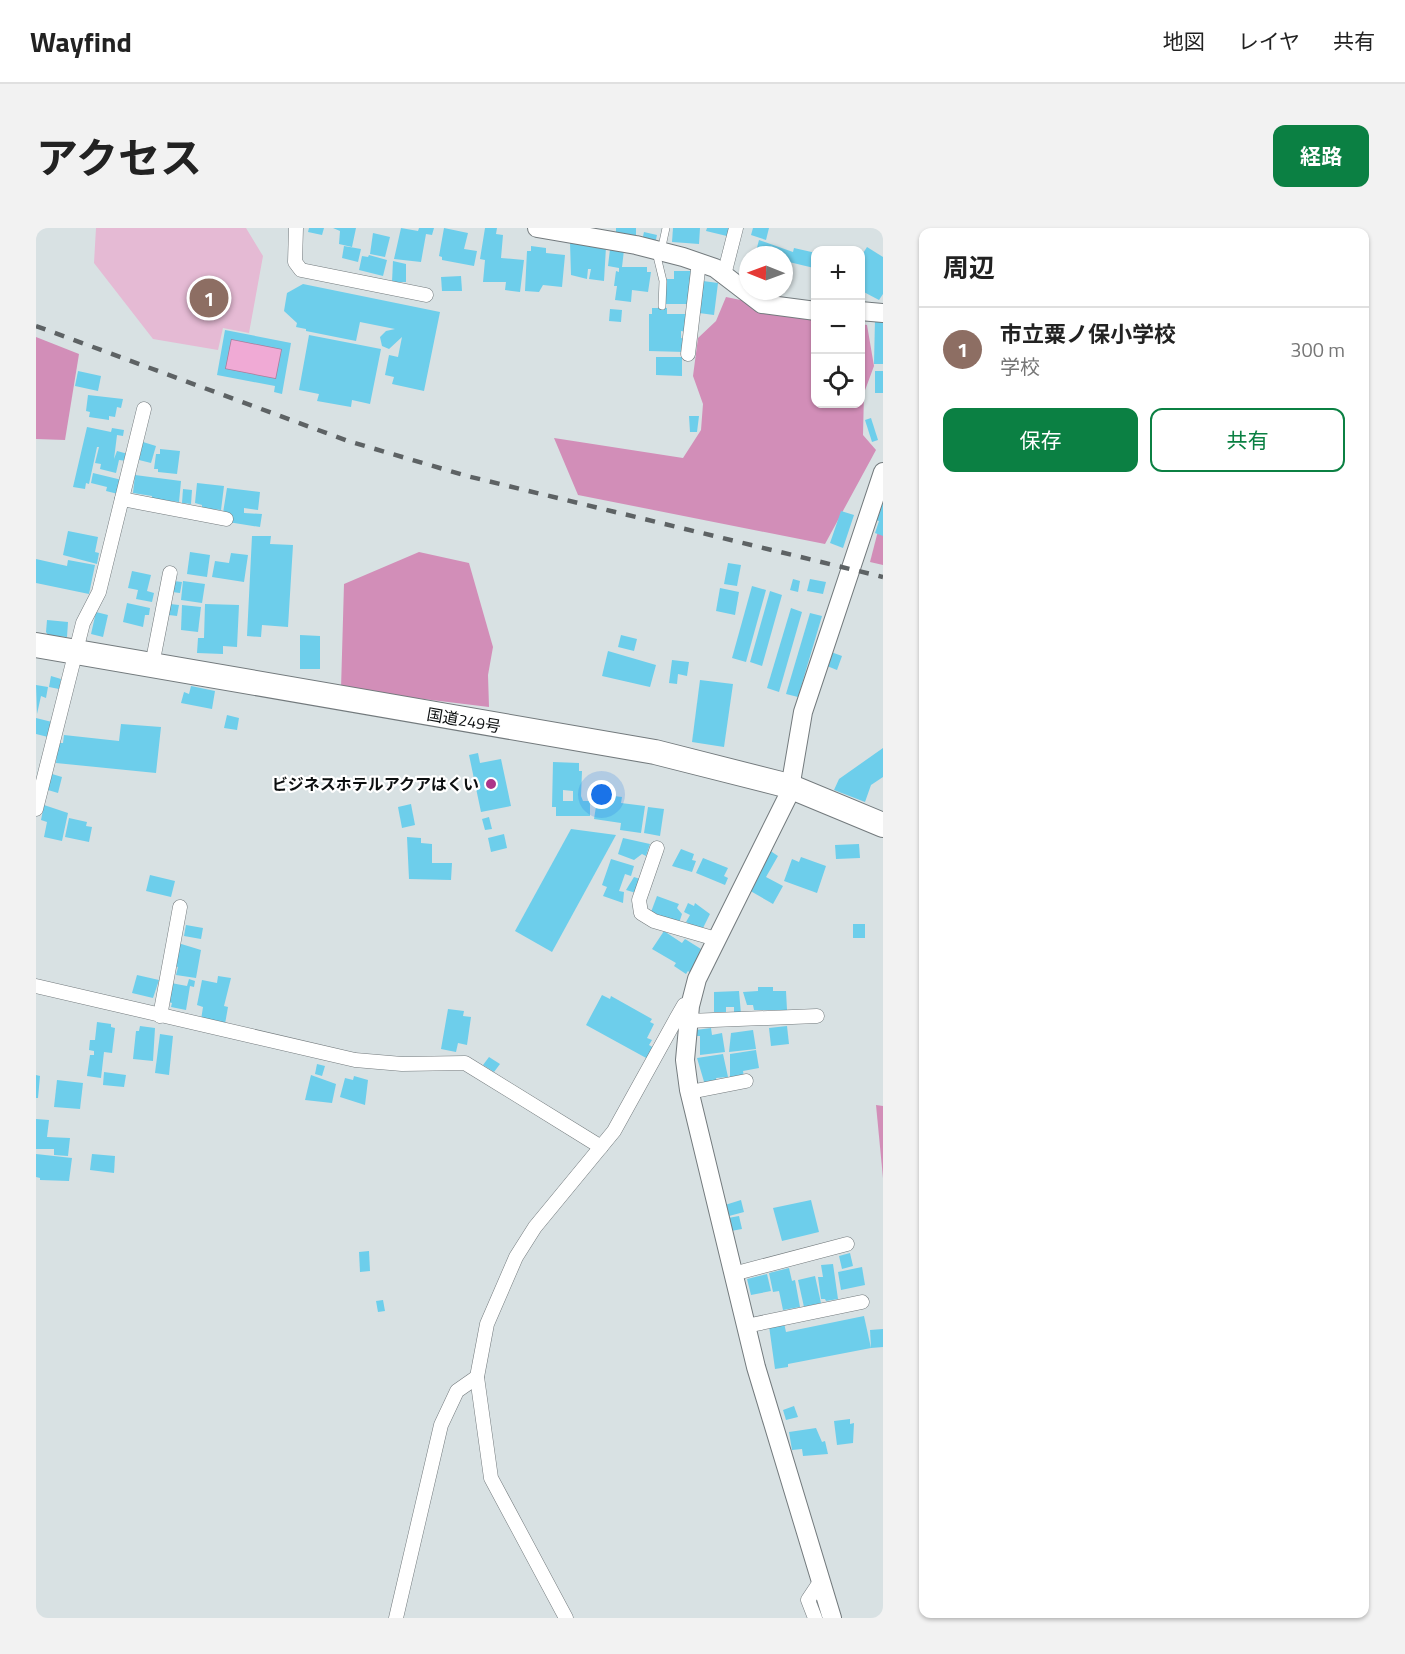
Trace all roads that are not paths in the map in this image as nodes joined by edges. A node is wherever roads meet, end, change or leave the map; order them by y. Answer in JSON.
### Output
{"nodes":[{"id":1,"x":296,"y":228,"type":"edge"},
{"id":2,"x":537,"y":228,"type":"edge"},
{"id":3,"x":666,"y":228,"type":"edge"},
{"id":4,"x":736,"y":228,"type":"edge"},
{"id":5,"x":608,"y":234,"type":"edge"},
{"id":6,"x":658,"y":250,"type":"junction"},
{"id":7,"x":699,"y":262,"type":"junction"},
{"id":8,"x":724,"y":275,"type":"junction"},
{"id":9,"x":426,"y":295,"type":"dead end"},
{"id":10,"x":662,"y":306,"type":"dead end"},
{"id":11,"x":811,"y":310,"type":"edge"},
{"id":12,"x":865,"y":311,"type":"edge"},
{"id":13,"x":883,"y":313,"type":"edge"},
{"id":14,"x":688,"y":354,"type":"dead end"},
{"id":15,"x":144,"y":409,"type":"dead end"},
{"id":16,"x":883,"y":472,"type":"edge"},
{"id":17,"x":122,"y":499,"type":"junction"},
{"id":18,"x":226,"y":519,"type":"dead end"},
{"id":19,"x":170,"y":573,"type":"dead end"},
{"id":20,"x":36,"y":645,"type":"edge"},
{"id":21,"x":76,"y":652,"type":"junction"},
{"id":22,"x":152,"y":665,"type":"junction"},
{"id":23,"x":789,"y":786,"type":"junction"},
{"id":24,"x":36,"y":809,"type":"edge"},
{"id":25,"x":883,"y":825,"type":"edge"},
{"id":26,"x":657,"y":848,"type":"dead end"},
{"id":27,"x":180,"y":907,"type":"dead end"},
{"id":28,"x":716,"y":939,"type":"junction"},
{"id":29,"x":36,"y":986,"type":"edge"},
{"id":30,"x":689,"y":1013,"type":"junction"},
{"id":31,"x":160,"y":1016,"type":"junction"},
{"id":32,"x":817,"y":1016,"type":"dead end"},
{"id":33,"x":746,"y":1081,"type":"dead end"},
{"id":34,"x":690,"y":1092,"type":"junction"},
{"id":35,"x":601,"y":1147,"type":"junction"},
{"id":36,"x":847,"y":1244,"type":"dead end"},
{"id":37,"x":733,"y":1274,"type":"junction"},
{"id":38,"x":862,"y":1302,"type":"dead end"},
{"id":39,"x":746,"y":1326,"type":"junction"},
{"id":40,"x":477,"y":1377,"type":"junction"},
{"id":41,"x":820,"y":1582,"type":"junction"},
{"id":42,"x":396,"y":1618,"type":"edge"},
{"id":43,"x":566,"y":1618,"type":"edge"},
{"id":44,"x":815,"y":1618,"type":"edge"},
{"id":45,"x":832,"y":1618,"type":"edge"}],
"edges":[{"from":1,"to":9,"type":"street"},
{"from":2,"to":5,"type":"street"},
{"from":3,"to":6,"type":"lane"},
{"from":4,"to":8,"type":"street"},
{"from":5,"to":6,"type":"street"},
{"from":6,"to":7,"type":"street"},
{"from":6,"to":10,"type":"lane"},
{"from":7,"to":8,"type":"street"},
{"from":7,"to":14,"type":"street"},
{"from":8,"to":11,"type":"street"},
{"from":12,"to":13,"type":"street"},
{"from":15,"to":17,"type":"street"},
{"from":16,"to":23,"type":"street"},
{"from":17,"to":18,"type":"street"},
{"from":17,"to":21,"type":"street"},
{"from":19,"to":22,"type":"street"},
{"from":20,"to":21,"type":"highway","name":"国道249号"},
{"from":21,"to":22,"type":"highway","name":"国道249号"},
{"from":21,"to":24,"type":"street"},
{"from":22,"to":23,"type":"highway","name":"国道249号"},
{"from":23,"to":25,"type":"highway","name":"国道249号"},
{"from":23,"to":28,"type":"street"},
{"from":26,"to":28,"type":"street"},
{"from":27,"to":31,"type":"street"},
{"from":28,"to":30,"type":"street"},
{"from":29,"to":31,"type":"street"},
{"from":30,"to":32,"type":"street"},
{"from":30,"to":34,"type":"street"},
{"from":30,"to":35,"type":"street"},
{"from":31,"to":35,"type":"street"},
{"from":33,"to":34,"type":"street"},
{"from":34,"to":37,"type":"street"},
{"from":35,"to":40,"type":"street"},
{"from":36,"to":37,"type":"street"},
{"from":37,"to":39,"type":"street"},
{"from":38,"to":39,"type":"street"},
{"from":39,"to":41,"type":"street"},
{"from":40,"to":42,"type":"street"},
{"from":40,"to":43,"type":"street"},
{"from":41,"to":44,"type":"street"},
{"from":41,"to":45,"type":"street"}]}
